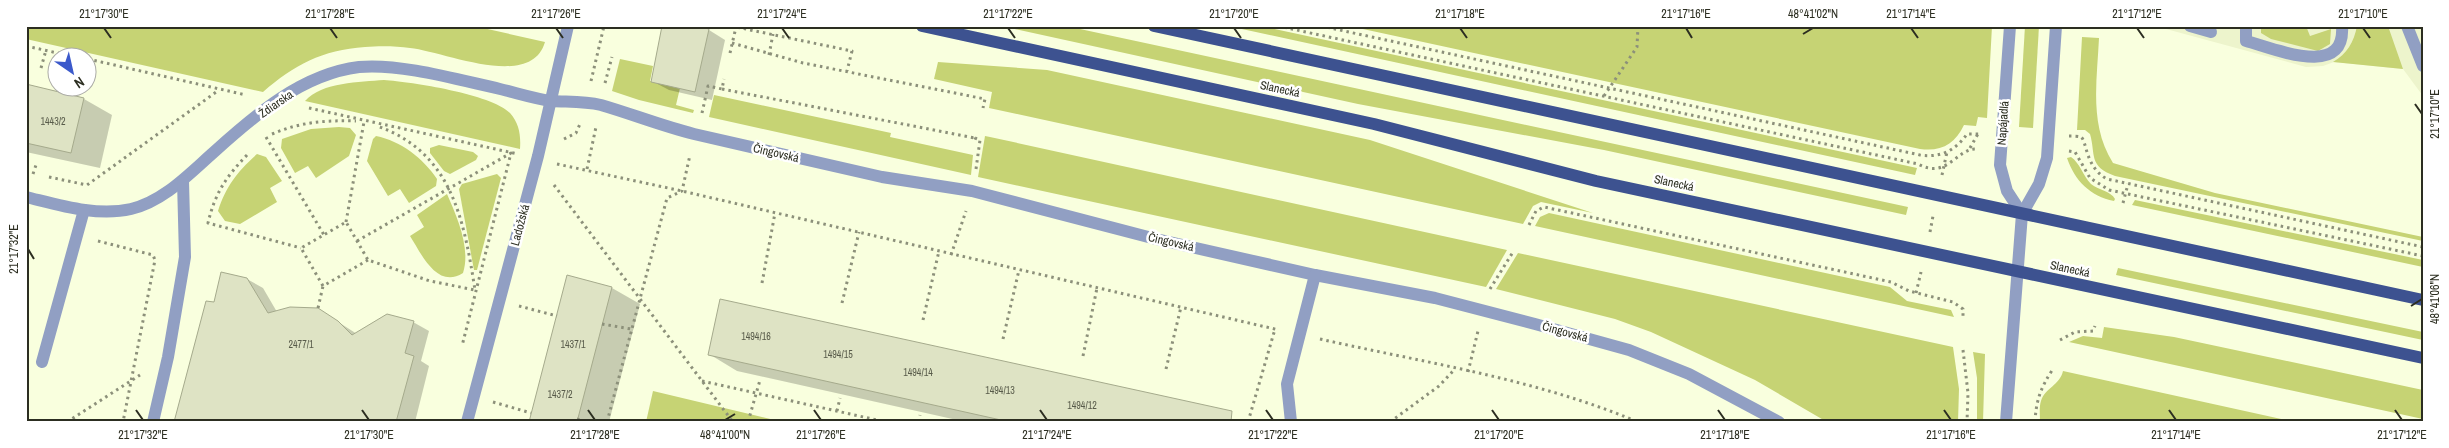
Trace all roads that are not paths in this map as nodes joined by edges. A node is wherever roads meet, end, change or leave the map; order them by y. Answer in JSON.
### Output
{"nodes":[{"id":1,"x":568,"y":26,"type":"edge"},
{"id":2,"x":922,"y":26,"type":"edge"},
{"id":3,"x":1154,"y":26,"type":"edge"},
{"id":4,"x":2010,"y":26,"type":"edge"},
{"id":5,"x":2056,"y":26,"type":"edge"},
{"id":6,"x":2190,"y":26,"type":"edge"},
{"id":7,"x":2246,"y":26,"type":"edge"},
{"id":8,"x":2342,"y":26,"type":"edge"},
{"id":9,"x":2407,"y":26,"type":"edge"},
{"id":10,"x":2212,"y":32,"type":"dead end"},
{"id":11,"x":2423,"y":66,"type":"edge"},
{"id":12,"x":550,"y":101,"type":"junction"},
{"id":13,"x":183,"y":181,"type":"junction"},
{"id":14,"x":26,"y":197,"type":"edge"},
{"id":15,"x":78,"y":209,"type":"junction"},
{"id":16,"x":2022,"y":214,"type":"junction"},
{"id":17,"x":2018,"y":272,"type":"junction"},
{"id":18,"x":1315,"y":275,"type":"junction"},
{"id":19,"x":2423,"y":300,"type":"edge"},
{"id":20,"x":2423,"y":358,"type":"edge"},
{"id":21,"x":42,"y":362,"type":"dead end"},
{"id":22,"x":153,"y":422,"type":"edge"},
{"id":23,"x":467,"y":422,"type":"edge"},
{"id":24,"x":1291,"y":422,"type":"edge"},
{"id":25,"x":1779,"y":422,"type":"edge"},
{"id":26,"x":2006,"y":422,"type":"edge"}],
"edges":[{"from":1,"to":12,"type":"street","name":"Ladožská"},
{"from":2,"to":17,"type":"main road","name":"Slanecká"},
{"from":3,"to":16,"type":"main road"},
{"from":4,"to":16,"type":"street","name":"Napájadlá"},
{"from":5,"to":16,"type":"street"},
{"from":6,"to":10,"type":"street"},
{"from":7,"to":8,"type":"street"},
{"from":9,"to":11,"type":"street"},
{"from":12,"to":13,"type":"street","name":"Ždiarska"},
{"from":12,"to":18,"type":"street","name":"Čingovská"},
{"from":12,"to":23,"type":"street","name":"Ladožská"},
{"from":13,"to":15,"type":"street","name":"Ždiarska"},
{"from":13,"to":22,"type":"street"},
{"from":14,"to":15,"type":"street","name":"Ždiarska"},
{"from":15,"to":21,"type":"street"},
{"from":16,"to":17,"type":"street"},
{"from":16,"to":19,"type":"main road"},
{"from":17,"to":20,"type":"main road","name":"Slanecká"},
{"from":17,"to":26,"type":"street"},
{"from":18,"to":24,"type":"street"},
{"from":18,"to":25,"type":"street","name":"Čingovská"}]}
